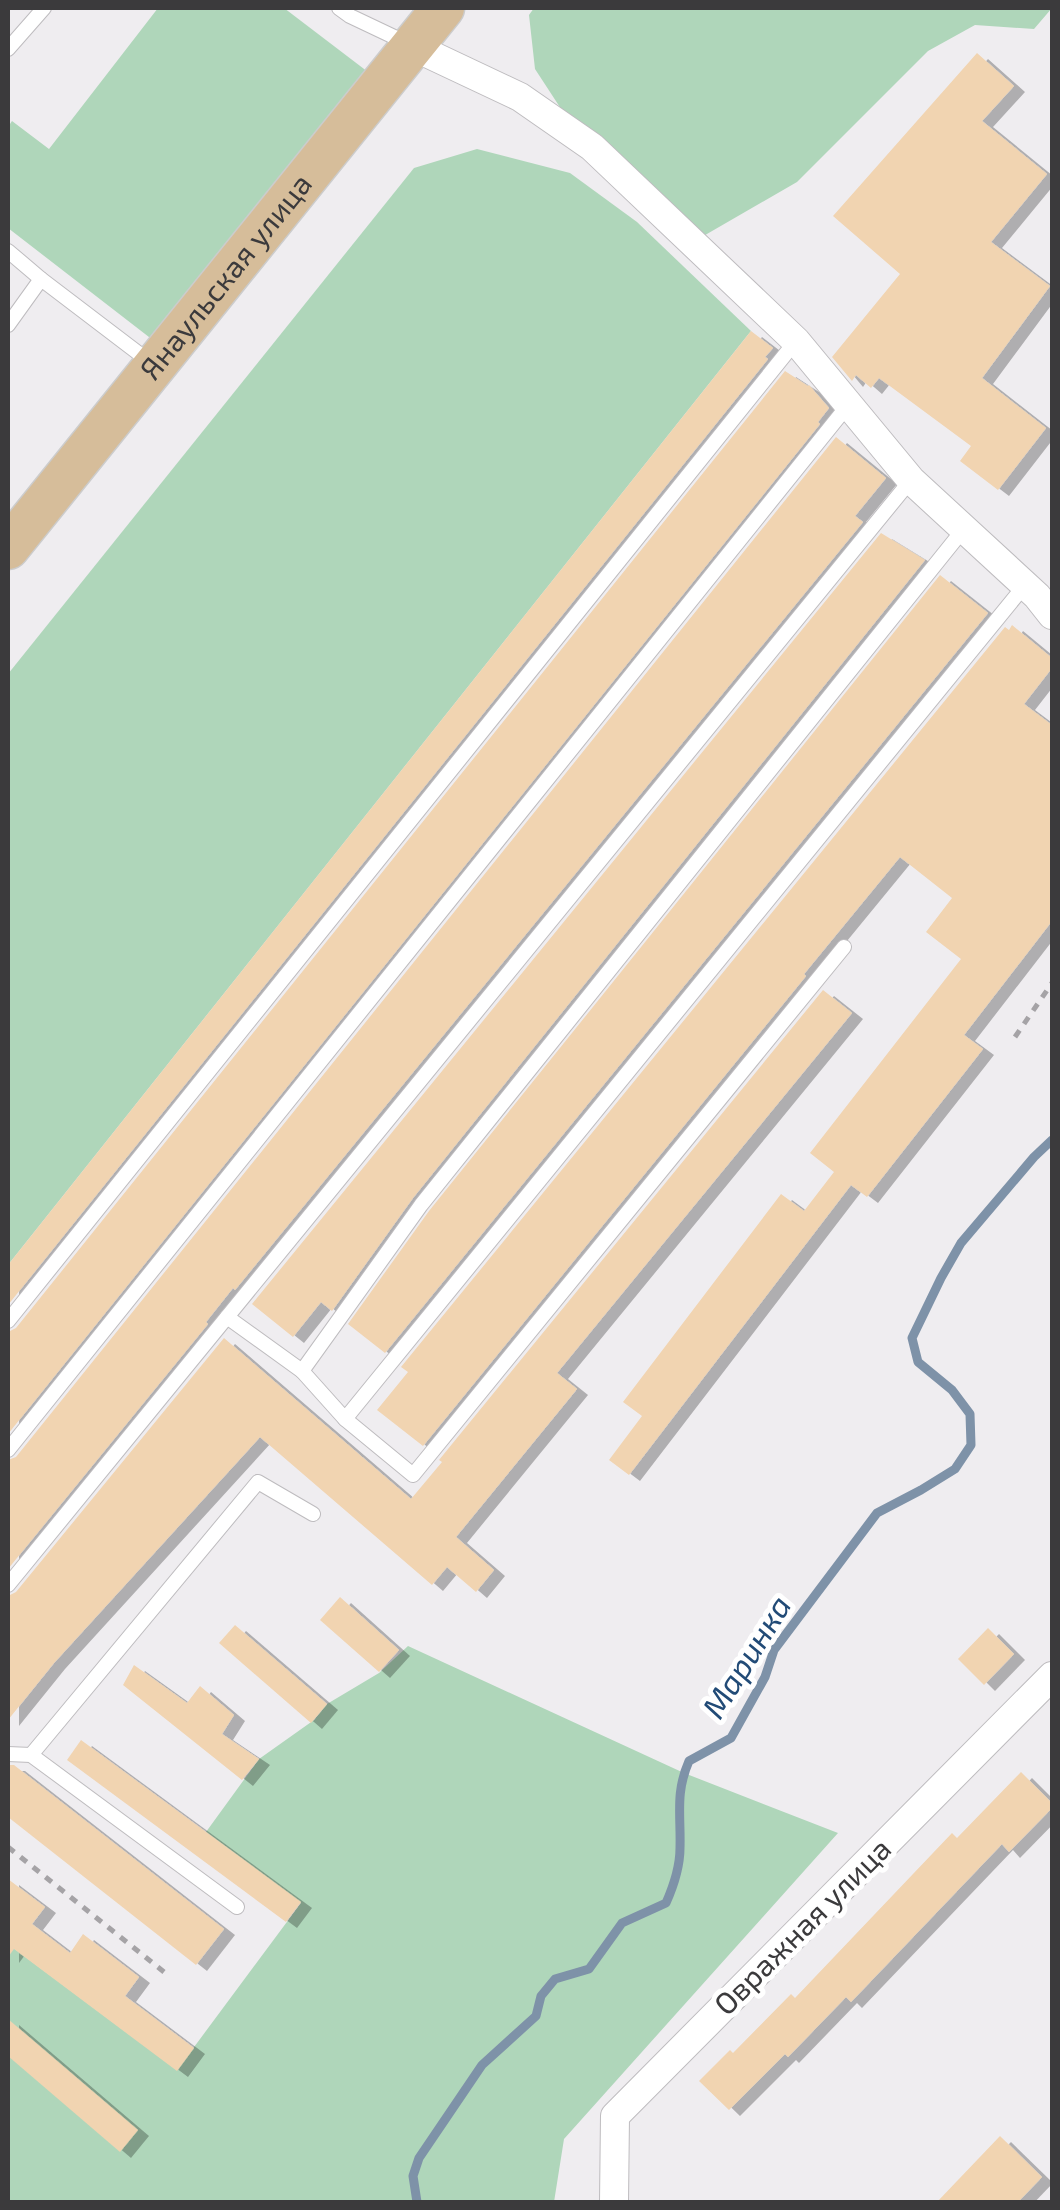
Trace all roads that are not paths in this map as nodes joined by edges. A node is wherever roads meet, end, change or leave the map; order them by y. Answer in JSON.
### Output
{"nodes":[{"id":1,"x":44,"y":8,"type":"edge"},
{"id":2,"x":339,"y":8,"type":"edge"},
{"id":3,"x":443,"y":8,"type":"edge"},
{"id":4,"x":412,"y":46,"type":"junction"},
{"id":5,"x":8,"y":49,"type":"edge"},
{"id":6,"x":8,"y":251,"type":"edge"},
{"id":7,"x":41,"y":280,"type":"junction"},
{"id":8,"x":8,"y":324,"type":"edge"},
{"id":9,"x":796,"y":341,"type":"junction"},
{"id":10,"x":154,"y":366,"type":"junction"},
{"id":11,"x":849,"y":404,"type":"junction"},
{"id":12,"x":911,"y":480,"type":"junction"},
{"id":13,"x":963,"y":530,"type":"junction"},
{"id":14,"x":8,"y":548,"type":"edge"},
{"id":15,"x":1025,"y":585,"type":"junction"},
{"id":16,"x":1052,"y":615,"type":"edge"},
{"id":17,"x":844,"y":946,"type":"dead end"},
{"id":18,"x":227,"y":1317,"type":"junction"},
{"id":19,"x":8,"y":1322,"type":"edge"},
{"id":20,"x":302,"y":1371,"type":"junction"},
{"id":21,"x":345,"y":1419,"type":"junction"},
{"id":22,"x":8,"y":1450,"type":"edge"},
{"id":23,"x":313,"y":1514,"type":"dead end"},
{"id":24,"x":8,"y":1585,"type":"edge"},
{"id":25,"x":1052,"y":1676,"type":"edge"},
{"id":26,"x":8,"y":1754,"type":"edge"},
{"id":27,"x":32,"y":1755,"type":"junction"},
{"id":28,"x":238,"y":1907,"type":"dead end"},
{"id":29,"x":614,"y":2202,"type":"edge"}],
"edges":[{"from":1,"to":5,"type":"lane"},
{"from":2,"to":4,"type":"lane"},
{"from":3,"to":4,"type":"main road","name":"Янаульская улица"},
{"from":4,"to":9,"type":"street"},
{"from":4,"to":10,"type":"main road","name":"Янаульская улица"},
{"from":6,"to":7,"type":"lane"},
{"from":7,"to":8,"type":"lane"},
{"from":7,"to":10,"type":"lane"},
{"from":9,"to":11,"type":"street"},
{"from":9,"to":19,"type":"lane"},
{"from":10,"to":14,"type":"main road","name":"Янаульская улица"},
{"from":11,"to":12,"type":"street"},
{"from":11,"to":22,"type":"lane"},
{"from":12,"to":13,"type":"street"},
{"from":12,"to":18,"type":"lane"},
{"from":13,"to":15,"type":"street"},
{"from":13,"to":20,"type":"lane"},
{"from":15,"to":16,"type":"street"},
{"from":15,"to":21,"type":"lane"},
{"from":17,"to":21,"type":"lane"},
{"from":18,"to":20,"type":"lane"},
{"from":18,"to":24,"type":"lane"},
{"from":20,"to":21,"type":"lane"},
{"from":23,"to":27,"type":"lane"},
{"from":25,"to":29,"type":"street","name":"Овражная улица"},
{"from":26,"to":27,"type":"lane"},
{"from":27,"to":28,"type":"lane"}]}
